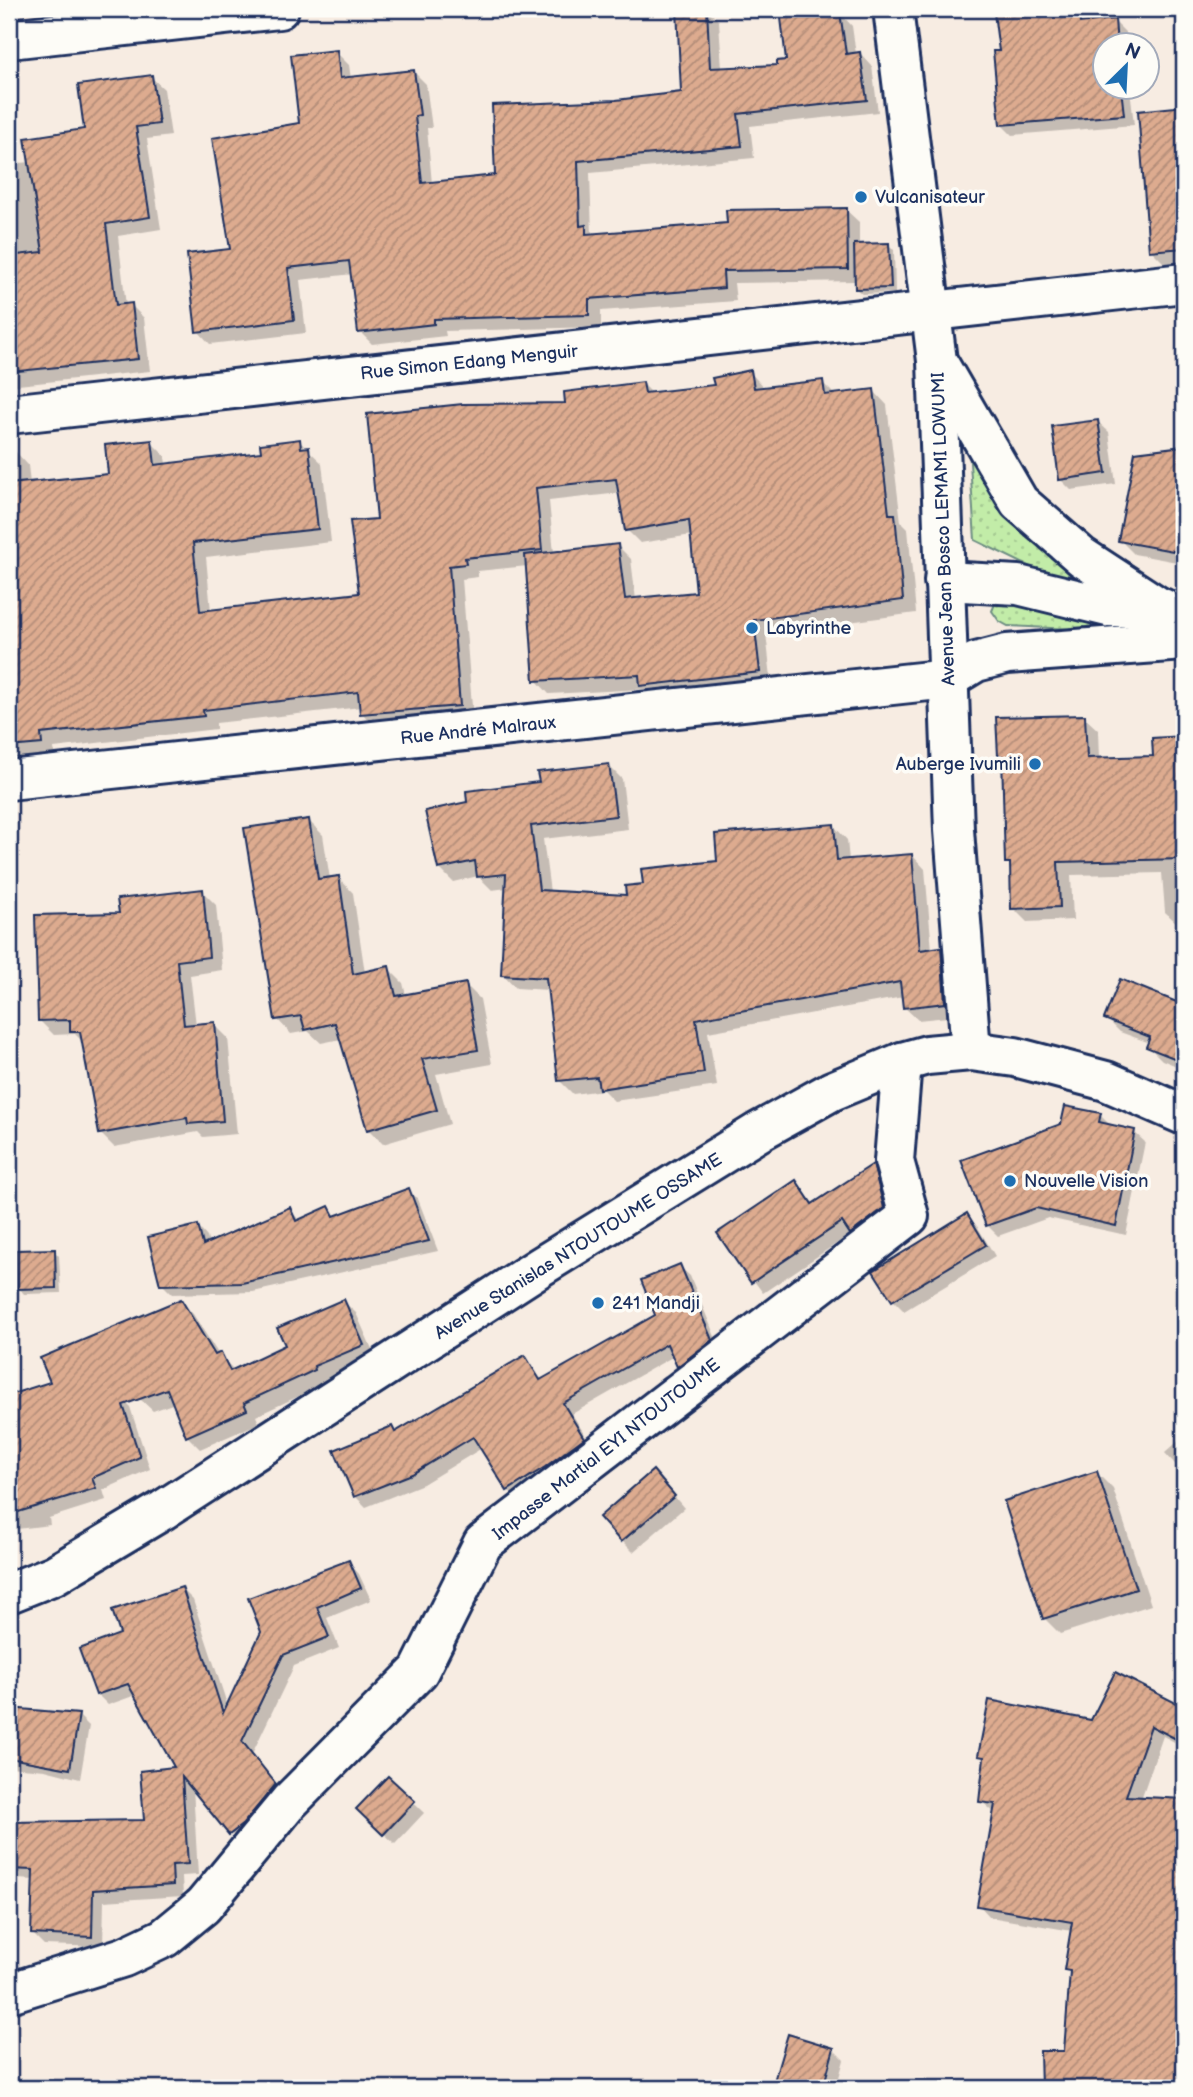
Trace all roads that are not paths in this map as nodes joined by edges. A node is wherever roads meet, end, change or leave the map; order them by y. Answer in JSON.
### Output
{"nodes":[{"id":1,"x":279,"y":9,"type":"edge"},
{"id":2,"x":893,"y":9,"type":"edge"},
{"id":3,"x":9,"y":39,"type":"edge"},
{"id":4,"x":1184,"y":283,"type":"edge"},
{"id":5,"x":929,"y":310,"type":"junction"},
{"id":6,"x":937,"y":361,"type":"junction"},
{"id":7,"x":9,"y":414,"type":"edge"},
{"id":8,"x":945,"y":597,"type":"junction"},
{"id":9,"x":1172,"y":610,"type":"edge"},
{"id":10,"x":1184,"y":641,"type":"edge"},
{"id":11,"x":1054,"y":650,"type":"junction"},
{"id":12,"x":948,"y":679,"type":"junction"},
{"id":13,"x":9,"y":780,"type":"edge"},
{"id":14,"x":971,"y":1051,"type":"junction"},
{"id":15,"x":902,"y":1062,"type":"junction"},
{"id":16,"x":1184,"y":1115,"type":"edge"},
{"id":17,"x":9,"y":1593,"type":"edge"},
{"id":18,"x":9,"y":1993,"type":"edge"}],
"edges":[{"from":1,"to":3,"type":"street"},
{"from":2,"to":5,"type":"street","name":"Avenue Jean Bosco LEMAMI LOWUMI"},
{"from":4,"to":5,"type":"street","name":"Rue Simon Edang Menguir"},
{"from":5,"to":6,"type":"street","name":"Avenue Jean Bosco LEMAMI LOWUMI"},
{"from":5,"to":7,"type":"street","name":"Rue Simon Edang Menguir"},
{"from":6,"to":8,"type":"street","name":"Avenue Jean Bosco LEMAMI LOWUMI"},
{"from":6,"to":9,"type":"street"},
{"from":8,"to":9,"type":"street"},
{"from":8,"to":11,"type":"street"},
{"from":8,"to":12,"type":"street","name":"Avenue Jean Bosco LEMAMI LOWUMI"},
{"from":10,"to":11,"type":"street"},
{"from":11,"to":12,"type":"street"},
{"from":12,"to":13,"type":"street","name":"Rue André Malraux"},
{"from":12,"to":14,"type":"street","name":"Avenue Jean Bosco LEMAMI LOWUMI"},
{"from":14,"to":15,"type":"street","name":"Avenue Stanislas NTOUTOUME OSSAME"},
{"from":14,"to":16,"type":"street","name":"Avenue Stanislas NTOUTOUME OSSAME"},
{"from":15,"to":17,"type":"street","name":"Avenue Stanislas NTOUTOUME OSSAME"},
{"from":15,"to":18,"type":"street","name":"Impasse Martial EYI NTOUTOUME"}]}
